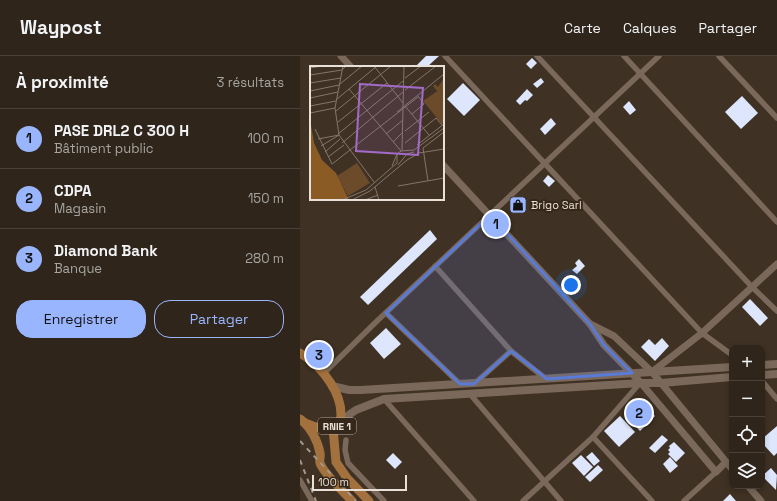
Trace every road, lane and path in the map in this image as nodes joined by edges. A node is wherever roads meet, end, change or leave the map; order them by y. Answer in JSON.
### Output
{"nodes":[{"id":1,"x":341,"y":56,"type":"edge"},
{"id":2,"x":445,"y":56,"type":"edge"},
{"id":3,"x":537,"y":56,"type":"edge"},
{"id":4,"x":624,"y":56,"type":"edge"},
{"id":5,"x":659,"y":56,"type":"edge"},
{"id":6,"x":719,"y":56,"type":"edge"},
{"id":7,"x":350,"y":66,"type":"edge"},
{"id":8,"x":640,"y":73,"type":"junction"},
{"id":9,"x":594,"y":117,"type":"junction"},
{"id":10,"x":777,"y":118,"type":"edge"},
{"id":11,"x":545,"y":163,"type":"junction"},
{"id":12,"x":444,"y":166,"type":"edge"},
{"id":13,"x":490,"y":215,"type":"junction"},
{"id":14,"x":777,"y":222,"type":"edge"},
{"id":15,"x":777,"y":264,"type":"edge"},
{"id":16,"x":436,"y":266,"type":"junction"},
{"id":17,"x":752,"y":287,"type":"junction"},
{"id":18,"x":777,"y":311,"type":"edge"},
{"id":19,"x":386,"y":313,"type":"junction"},
{"id":20,"x":590,"y":324,"type":"junction"},
{"id":21,"x":702,"y":333,"type":"junction"},
{"id":22,"x":511,"y":351,"type":"junction"},
{"id":23,"x":300,"y":352,"type":"edge"},
{"id":24,"x":729,"y":353,"type":"edge"},
{"id":25,"x":777,"y":364,"type":"edge"},
{"id":26,"x":765,"y":365,"type":"edge"},
{"id":27,"x":729,"y":367,"type":"edge"},
{"id":28,"x":652,"y":372,"type":"junction"},
{"id":29,"x":323,"y":374,"type":"junction"},
{"id":30,"x":632,"y":374,"type":"junction"},
{"id":31,"x":777,"y":374,"type":"edge"},
{"id":32,"x":765,"y":375,"type":"edge"},
{"id":33,"x":729,"y":377,"type":"edge"},
{"id":34,"x":547,"y":379,"type":"junction"},
{"id":35,"x":640,"y":382,"type":"junction"},
{"id":36,"x":661,"y":383,"type":"junction"},
{"id":37,"x":460,"y":384,"type":"junction"},
{"id":38,"x":474,"y":384,"type":"junction"},
{"id":39,"x":765,"y":385,"type":"edge"},
{"id":40,"x":332,"y":386,"type":"junction"},
{"id":41,"x":470,"y":394,"type":"junction"},
{"id":42,"x":384,"y":399,"type":"junction"},
{"id":43,"x":777,"y":399,"type":"edge"},
{"id":44,"x":303,"y":421,"type":"edge"},
{"id":45,"x":336,"y":426,"type":"junction"},
{"id":46,"x":593,"y":437,"type":"junction"},
{"id":47,"x":346,"y":440,"type":"dead end"},
{"id":48,"x":726,"y":462,"type":"junction"},
{"id":49,"x":729,"y":466,"type":"edge"},
{"id":50,"x":716,"y":472,"type":"junction"},
{"id":51,"x":300,"y":480,"type":"edge"},
{"id":52,"x":544,"y":482,"type":"junction"},
{"id":53,"x":751,"y":489,"type":"edge"},
{"id":54,"x":312,"y":501,"type":"edge"},
{"id":55,"x":352,"y":501,"type":"edge"},
{"id":56,"x":369,"y":501,"type":"edge"},
{"id":57,"x":384,"y":501,"type":"edge"},
{"id":58,"x":474,"y":501,"type":"edge"},
{"id":59,"x":523,"y":501,"type":"edge"},
{"id":60,"x":561,"y":501,"type":"edge"},
{"id":61,"x":652,"y":501,"type":"edge"},
{"id":62,"x":684,"y":501,"type":"edge"},
{"id":63,"x":762,"y":501,"type":"edge"}],
"edges":[{"from":1,"to":7,"type":"street"},
{"from":2,"to":11,"type":"street"},
{"from":3,"to":9,"type":"street"},
{"from":4,"to":8,"type":"street"},
{"from":5,"to":8,"type":"street"},
{"from":6,"to":10,"type":"street"},
{"from":8,"to":9,"type":"street"},
{"from":8,"to":14,"type":"street"},
{"from":9,"to":11,"type":"street"},
{"from":9,"to":17,"type":"street"},
{"from":11,"to":13,"type":"street"},
{"from":11,"to":21,"type":"street"},
{"from":12,"to":13,"type":"street"},
{"from":13,"to":16,"type":"street"},
{"from":13,"to":20,"type":"street"},
{"from":15,"to":17,"type":"street"},
{"from":16,"to":19,"type":"street"},
{"from":16,"to":22,"type":"street"},
{"from":17,"to":18,"type":"street"},
{"from":17,"to":21,"type":"street"},
{"from":19,"to":29,"type":"street"},
{"from":19,"to":37,"type":"street"},
{"from":20,"to":28,"type":"street"},
{"from":20,"to":30,"type":"street"},
{"from":21,"to":24,"type":"street"},
{"from":21,"to":28,"type":"street"},
{"from":22,"to":34,"type":"street"},
{"from":22,"to":38,"type":"street"},
{"from":23,"to":29,"type":"highway","number":"RNIE 1"},
{"from":25,"to":26,"type":"main road"},
{"from":27,"to":28,"type":"main road"},
{"from":28,"to":30,"type":"main road"},
{"from":28,"to":36,"type":"street"},
{"from":29,"to":40,"type":"highway","number":"RNIE 1"},
{"from":30,"to":34,"type":"main road"},
{"from":30,"to":35,"type":"street"},
{"from":31,"to":32,"type":"main road"},
{"from":33,"to":36,"type":"main road"},
{"from":34,"to":38,"type":"main road"},
{"from":35,"to":36,"type":"main road"},
{"from":35,"to":41,"type":"main road"},
{"from":35,"to":46,"type":"street"},
{"from":35,"to":50,"type":"street"},
{"from":36,"to":48,"type":"street"},
{"from":37,"to":38,"type":"main road"},
{"from":37,"to":40,"type":"main road"},
{"from":39,"to":43,"type":"street"},
{"from":40,"to":45,"type":"highway","number":"RNIE 1"},
{"from":41,"to":42,"type":"main road"},
{"from":41,"to":52,"type":"street"},
{"from":42,"to":45,"type":"main road"},
{"from":42,"to":58,"type":"street"},
{"from":44,"to":45,"type":"highway","number":"RNIE 1"},
{"from":44,"to":55,"type":"highway","number":"RNIE 1"},
{"from":45,"to":56,"type":"highway","number":"RNIE 1"},
{"from":46,"to":52,"type":"street"},
{"from":46,"to":61,"type":"street"},
{"from":47,"to":57,"type":"street"},
{"from":48,"to":49,"type":"street"},
{"from":48,"to":50,"type":"street"},
{"from":50,"to":62,"type":"street"},
{"from":51,"to":54,"type":"street"},
{"from":52,"to":59,"type":"street"},
{"from":52,"to":60,"type":"street"},
{"from":53,"to":63,"type":"street"}]}
